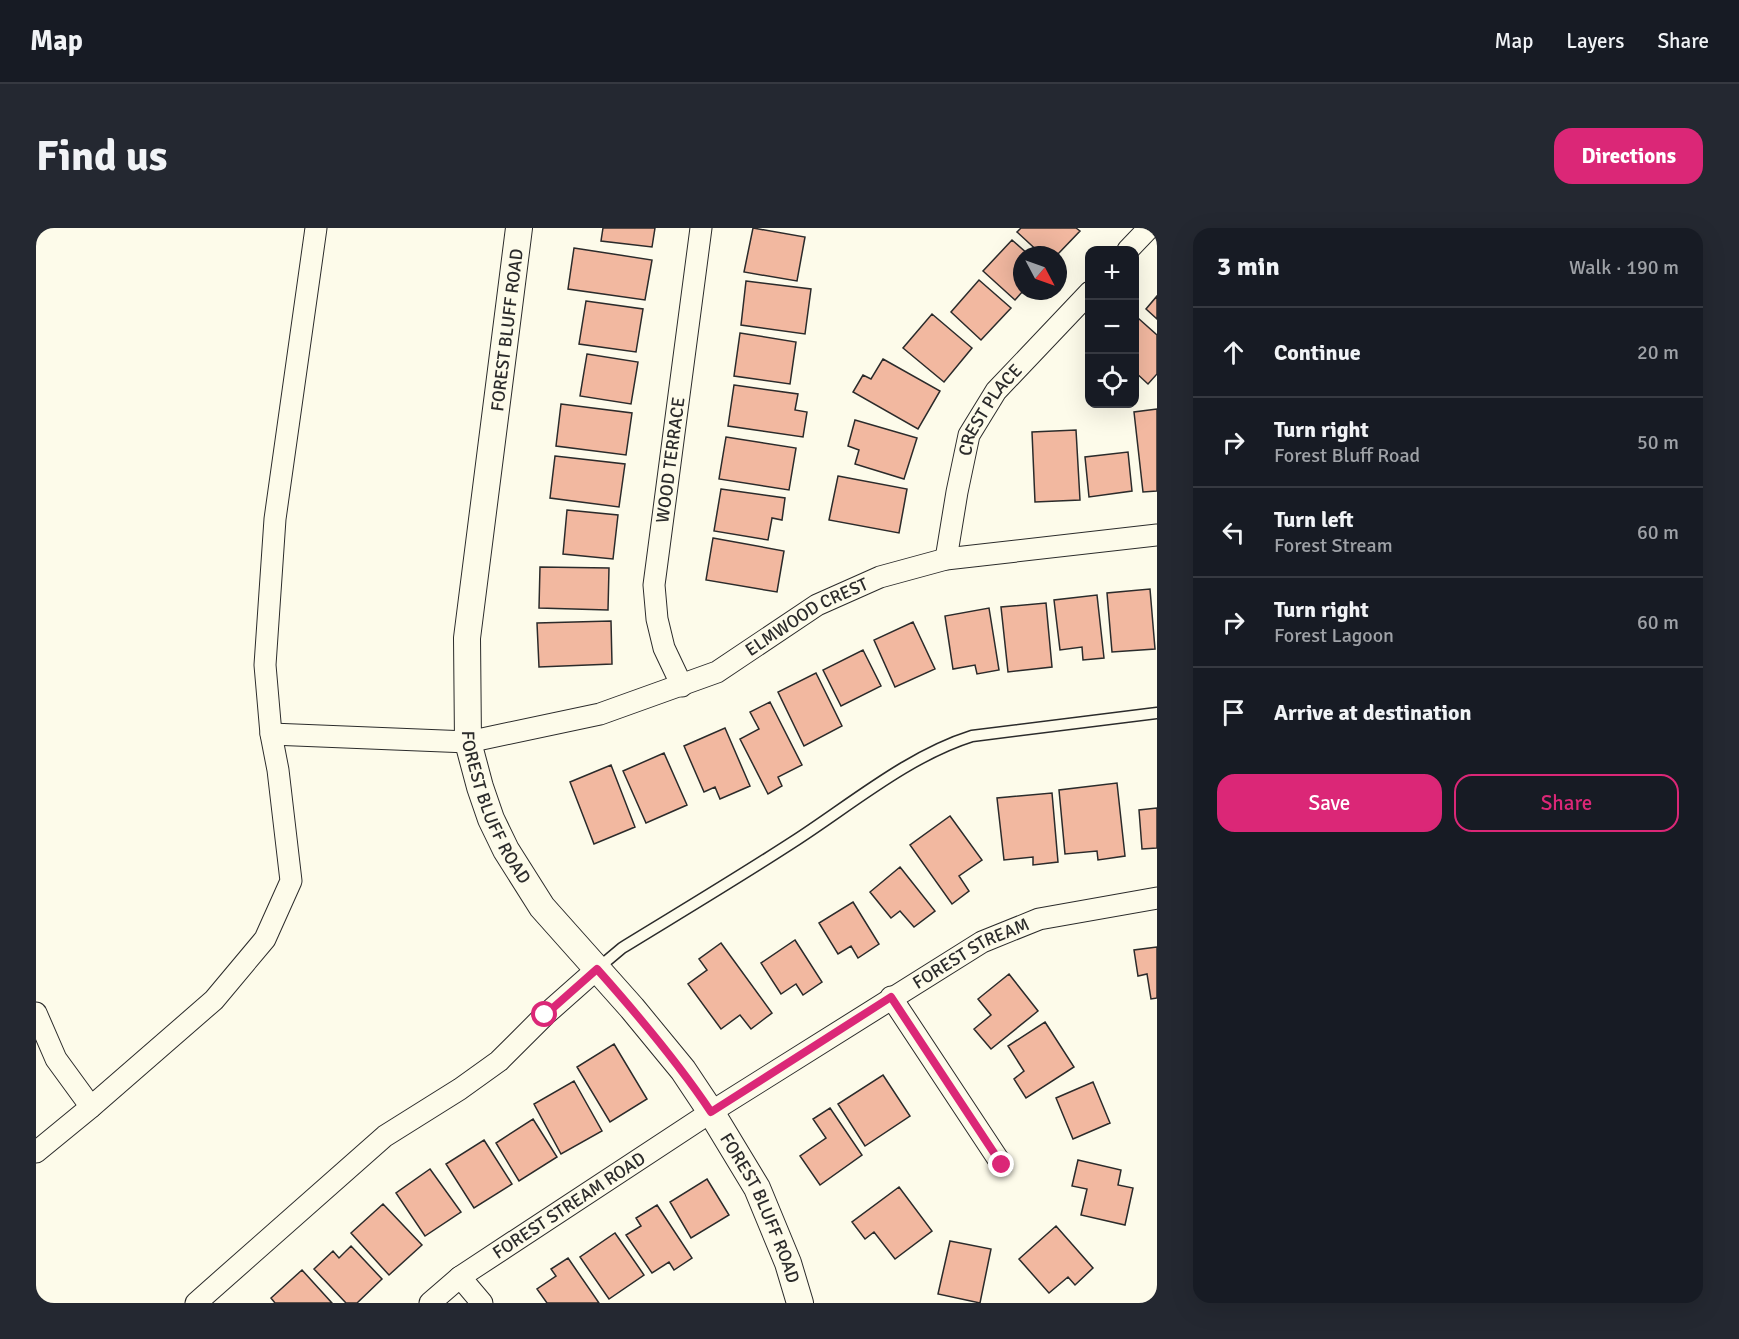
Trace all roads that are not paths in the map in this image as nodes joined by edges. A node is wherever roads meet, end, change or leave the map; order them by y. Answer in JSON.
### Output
{"nodes":[{"id":1,"x":316,"y":228,"type":"edge"},
{"id":2,"x":519,"y":228,"type":"edge"},
{"id":3,"x":700,"y":228,"type":"edge"},
{"id":4,"x":1149,"y":228,"type":"edge"},
{"id":5,"x":1132,"y":246,"type":"edge"},
{"id":6,"x":1085,"y":296,"type":"edge"},
{"id":7,"x":1157,"y":535,"type":"edge"},
{"id":8,"x":946,"y":559,"type":"junction"},
{"id":9,"x":682,"y":686,"type":"junction"},
{"id":10,"x":1157,"y":713,"type":"edge"},
{"id":11,"x":271,"y":734,"type":"junction"},
{"id":12,"x":468,"y":742,"type":"junction"},
{"id":13,"x":1157,"y":898,"type":"edge"},
{"id":14,"x":597,"y":969,"type":"junction"},
{"id":15,"x":891,"y":997,"type":"junction"},
{"id":16,"x":36,"y":1013,"type":"edge"},
{"id":17,"x":91,"y":1107,"type":"junction"},
{"id":18,"x":711,"y":1112,"type":"junction"},
{"id":19,"x":36,"y":1152,"type":"edge"},
{"id":20,"x":1002,"y":1165,"type":"dead end"},
{"id":21,"x":460,"y":1277,"type":"junction"},
{"id":22,"x":196,"y":1303,"type":"edge"},
{"id":23,"x":430,"y":1303,"type":"edge"},
{"id":24,"x":482,"y":1303,"type":"edge"},
{"id":25,"x":800,"y":1303,"type":"edge"}],
"edges":[{"from":1,"to":11,"type":"street"},
{"from":2,"to":12,"type":"street","name":"FOREST BLUFF ROAD"},
{"from":3,"to":9,"type":"street","name":"WOOD TERRACE"},
{"from":4,"to":5,"type":"street"},
{"from":6,"to":8,"type":"street","name":"CREST PLACE"},
{"from":7,"to":8,"type":"street","name":"ELMWOOD CREST"},
{"from":8,"to":9,"type":"street","name":"ELMWOOD CREST"},
{"from":9,"to":12,"type":"street","name":"ELMWOOD CREST"},
{"from":10,"to":14,"type":"lane"},
{"from":11,"to":12,"type":"street","name":"ELMWOOD CREST"},
{"from":11,"to":17,"type":"street"},
{"from":12,"to":14,"type":"street","name":"FOREST BLUFF ROAD"},
{"from":13,"to":15,"type":"street","name":"FOREST STREAM"},
{"from":14,"to":18,"type":"street","name":"FOREST BLUFF ROAD"},
{"from":14,"to":22,"type":"street"},
{"from":15,"to":18,"type":"street","name":"FOREST STREAM"},
{"from":15,"to":20,"type":"street"},
{"from":16,"to":17,"type":"street"},
{"from":17,"to":19,"type":"street"},
{"from":18,"to":21,"type":"street","name":"FOREST STREAM ROAD"},
{"from":18,"to":25,"type":"street","name":"FOREST BLUFF ROAD"},
{"from":21,"to":23,"type":"street","name":"FOREST STREAM ROAD"},
{"from":21,"to":24,"type":"street"}]}
